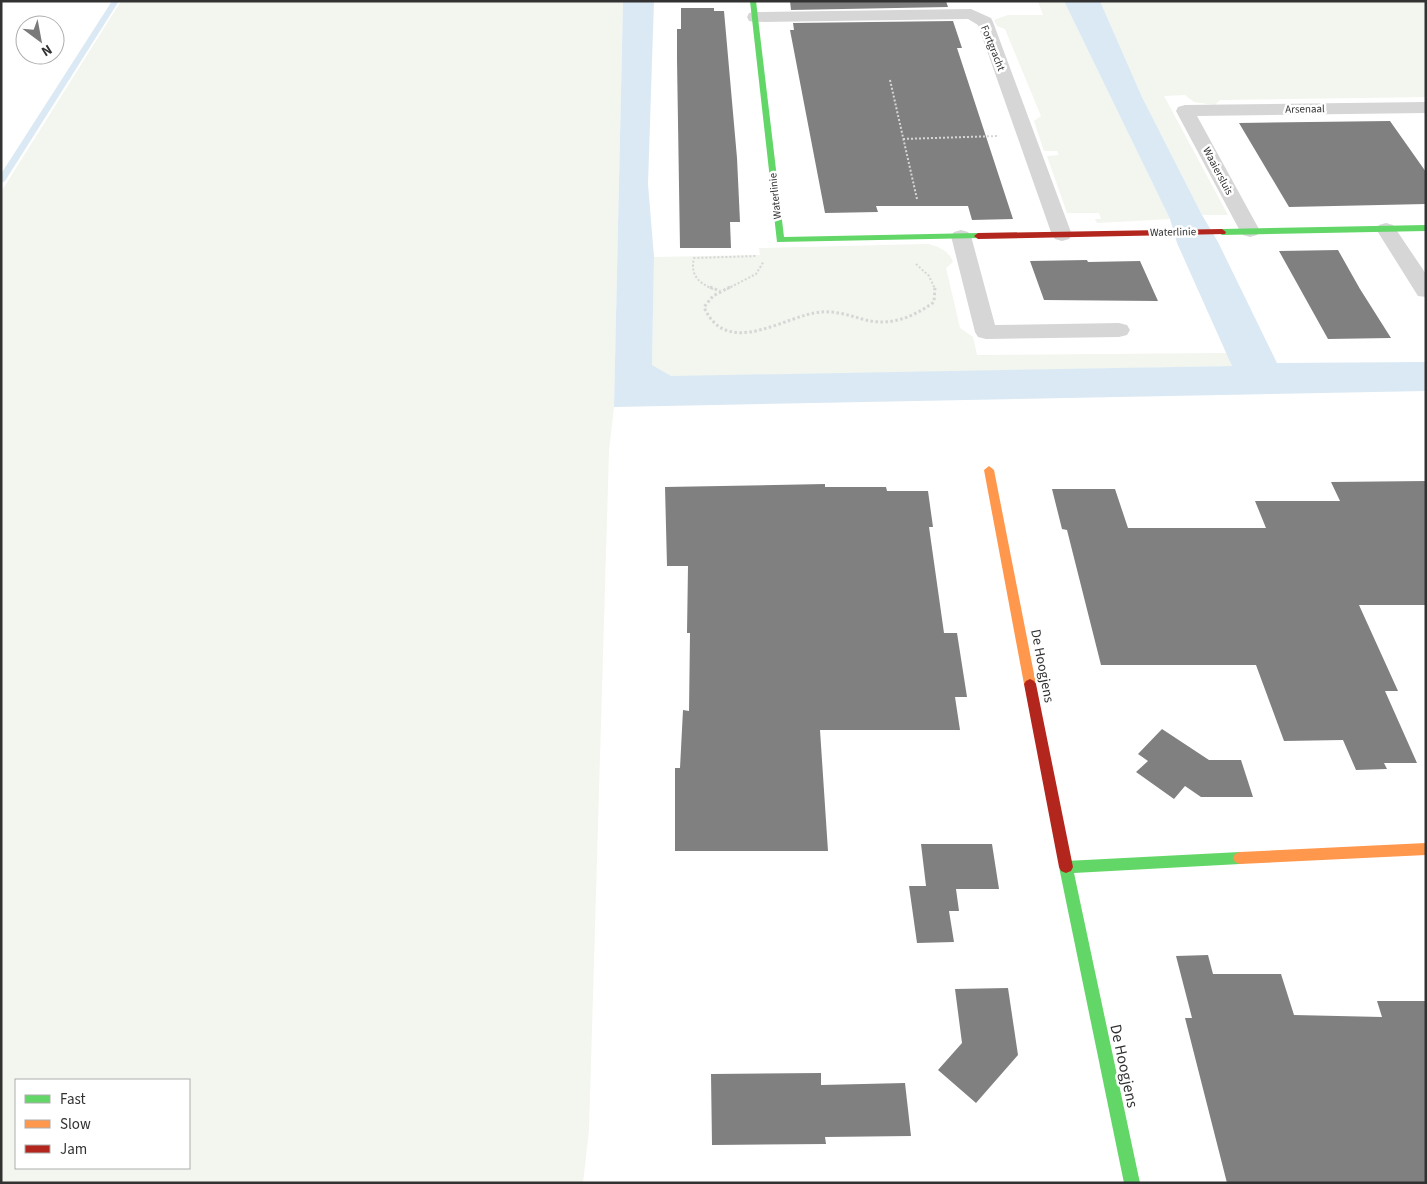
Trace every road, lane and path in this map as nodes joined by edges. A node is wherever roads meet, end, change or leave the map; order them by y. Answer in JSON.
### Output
{"nodes":[{"id":1,"x":754,"y":9,"type":"edge"},
{"id":2,"x":890,"y":80,"type":"dead end"},
{"id":3,"x":1426,"y":107,"type":"edge"},
{"id":4,"x":1185,"y":111,"type":"joint"},
{"id":5,"x":1026,"y":135,"type":"junction"},
{"id":6,"x":904,"y":138,"type":"junction"},
{"id":7,"x":917,"y":199,"type":"dead end"},
{"id":8,"x":1426,"y":228,"type":"edge"},
{"id":9,"x":1386,"y":229,"type":"junction"},
{"id":10,"x":1250,"y":231,"type":"junction"},
{"id":11,"x":1062,"y":235,"type":"junction"},
{"id":12,"x":961,"y":236,"type":"junction"},
{"id":13,"x":919,"y":237,"type":"junction"},
{"id":14,"x":780,"y":240,"type":"junction"},
{"id":15,"x":1426,"y":291,"type":"edge"},
{"id":16,"x":1119,"y":330,"type":"dead end"},
{"id":17,"x":989,"y":470,"type":"dead end"},
{"id":18,"x":1426,"y":849,"type":"edge"},
{"id":19,"x":1066,"y":867,"type":"junction"},
{"id":20,"x":1132,"y":1183,"type":"edge"}],
"edges":[{"from":1,"to":5,"type":"street","name":"Fortgracht"},
{"from":1,"to":14,"type":"street","name":"Waterlinie"},
{"from":2,"to":6,"type":"path"},
{"from":3,"to":4,"type":"street","name":"Arsenaal"},
{"from":4,"to":10,"type":"street","name":"Waaiersluis"},
{"from":5,"to":6,"type":"path"},
{"from":5,"to":11,"type":"street","name":"Fortgracht"},
{"from":6,"to":7,"type":"path"},
{"from":8,"to":9,"type":"street","name":"Waterlinie"},
{"from":9,"to":10,"type":"street","name":"Waterlinie"},
{"from":9,"to":15,"type":"street"},
{"from":10,"to":11,"type":"street","name":"Waterlinie"},
{"from":11,"to":12,"type":"street","name":"Waterlinie"},
{"from":12,"to":13,"type":"street","name":"Waterlinie"},
{"from":12,"to":16,"type":"street"},
{"from":13,"to":14,"type":"street","name":"Waterlinie"},
{"from":13,"to":14,"type":"path"},
{"from":17,"to":19,"type":"street","name":"De Hoogjens"},
{"from":18,"to":19,"type":"street"},
{"from":19,"to":20,"type":"street","name":"De Hoogjens"}]}
